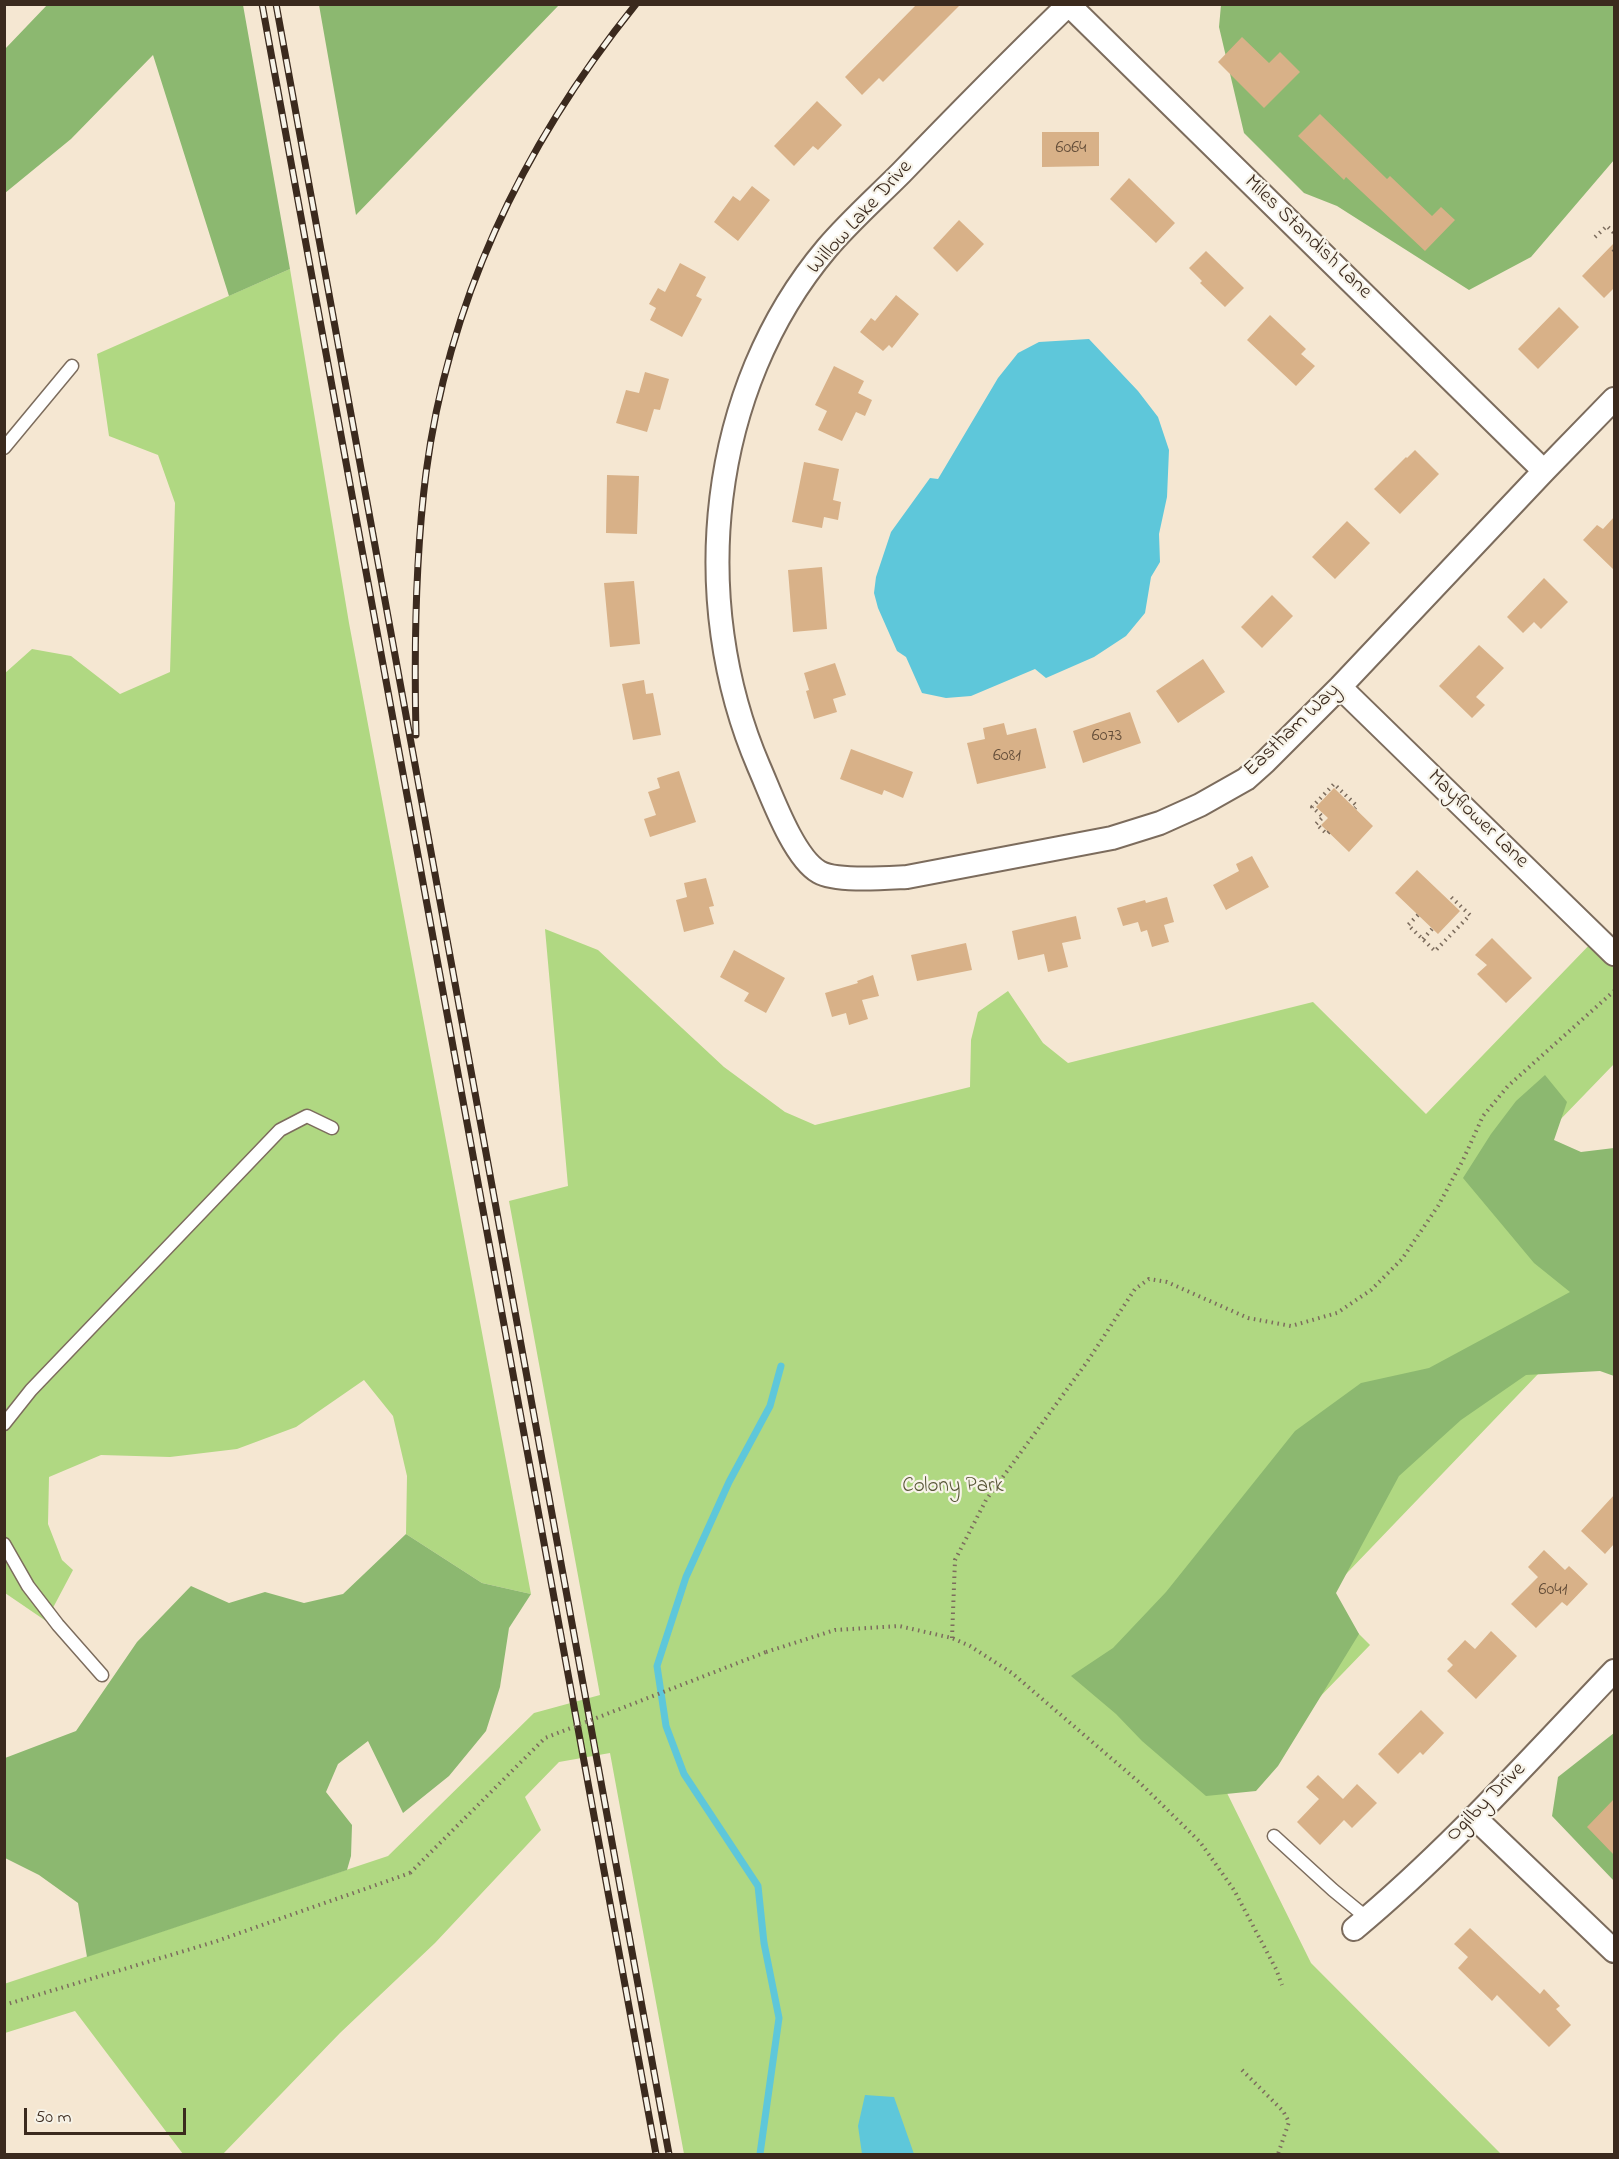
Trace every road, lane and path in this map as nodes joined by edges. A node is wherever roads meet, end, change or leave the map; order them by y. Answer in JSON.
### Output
{"nodes":[{"id":1,"x":1069,"y":5,"type":"edge"},
{"id":2,"x":1614,"y":233,"type":"edge"},
{"id":3,"x":1595,"y":237,"type":"dead end"},
{"id":4,"x":72,"y":366,"type":"dead end"},
{"id":5,"x":1614,"y":399,"type":"edge"},
{"id":6,"x":4,"y":448,"type":"edge"},
{"id":7,"x":1544,"y":471,"type":"junction"},
{"id":8,"x":1340,"y":687,"type":"junction"},
{"id":9,"x":1355,"y":808,"type":"dead end"},
{"id":10,"x":1329,"y":832,"type":"dead end"},
{"id":11,"x":803,"y":856,"type":"joint"},
{"id":12,"x":1451,"y":897,"type":"dead end"},
{"id":13,"x":1418,"y":915,"type":"dead end"},
{"id":14,"x":1432,"y":929,"type":"dead end"},
{"id":15,"x":1423,"y":939,"type":"junction"},
{"id":16,"x":1614,"y":954,"type":"edge"},
{"id":17,"x":1614,"y":991,"type":"edge"},
{"id":18,"x":332,"y":1128,"type":"dead end"},
{"id":19,"x":4,"y":1424,"type":"edge"},
{"id":20,"x":4,"y":1544,"type":"edge"},
{"id":21,"x":952,"y":1638,"type":"junction"},
{"id":22,"x":1614,"y":1671,"type":"edge"},
{"id":23,"x":102,"y":1675,"type":"dead end"},
{"id":24,"x":1474,"y":1817,"type":"junction"},
{"id":25,"x":1274,"y":1836,"type":"dead end"},
{"id":26,"x":1361,"y":1924,"type":"joint"},
{"id":27,"x":1614,"y":1951,"type":"edge"},
{"id":28,"x":1282,"y":1985,"type":"dead end"},
{"id":29,"x":4,"y":2005,"type":"edge"},
{"id":30,"x":1242,"y":2070,"type":"dead end"},
{"id":31,"x":1278,"y":2154,"type":"edge"}],
"edges":[{"from":1,"to":7,"type":"street","name":"Miles Standish Lane"},
{"from":1,"to":11,"type":"street","name":"Willow Lake Drive"},
{"from":2,"to":3,"type":"path"},
{"from":4,"to":6,"type":"lane"},
{"from":5,"to":7,"type":"street","name":"Eastham Way"},
{"from":7,"to":8,"type":"street","name":"Eastham Way"},
{"from":8,"to":11,"type":"street","name":"Eastham Way"},
{"from":8,"to":16,"type":"street","name":"Mayflower Lane"},
{"from":9,"to":10,"type":"path"},
{"from":12,"to":15,"type":"path"},
{"from":13,"to":15,"type":"path"},
{"from":14,"to":15,"type":"path"},
{"from":17,"to":21,"type":"path"},
{"from":18,"to":19,"type":"lane"},
{"from":20,"to":23,"type":"lane"},
{"from":21,"to":28,"type":"path"},
{"from":21,"to":29,"type":"path","bridge":true},
{"from":22,"to":24,"type":"street","name":"Ogilby Drive"},
{"from":24,"to":26,"type":"street","name":"Ogilby Drive"},
{"from":24,"to":27,"type":"street"},
{"from":25,"to":26,"type":"lane"},
{"from":30,"to":31,"type":"path"}]}
